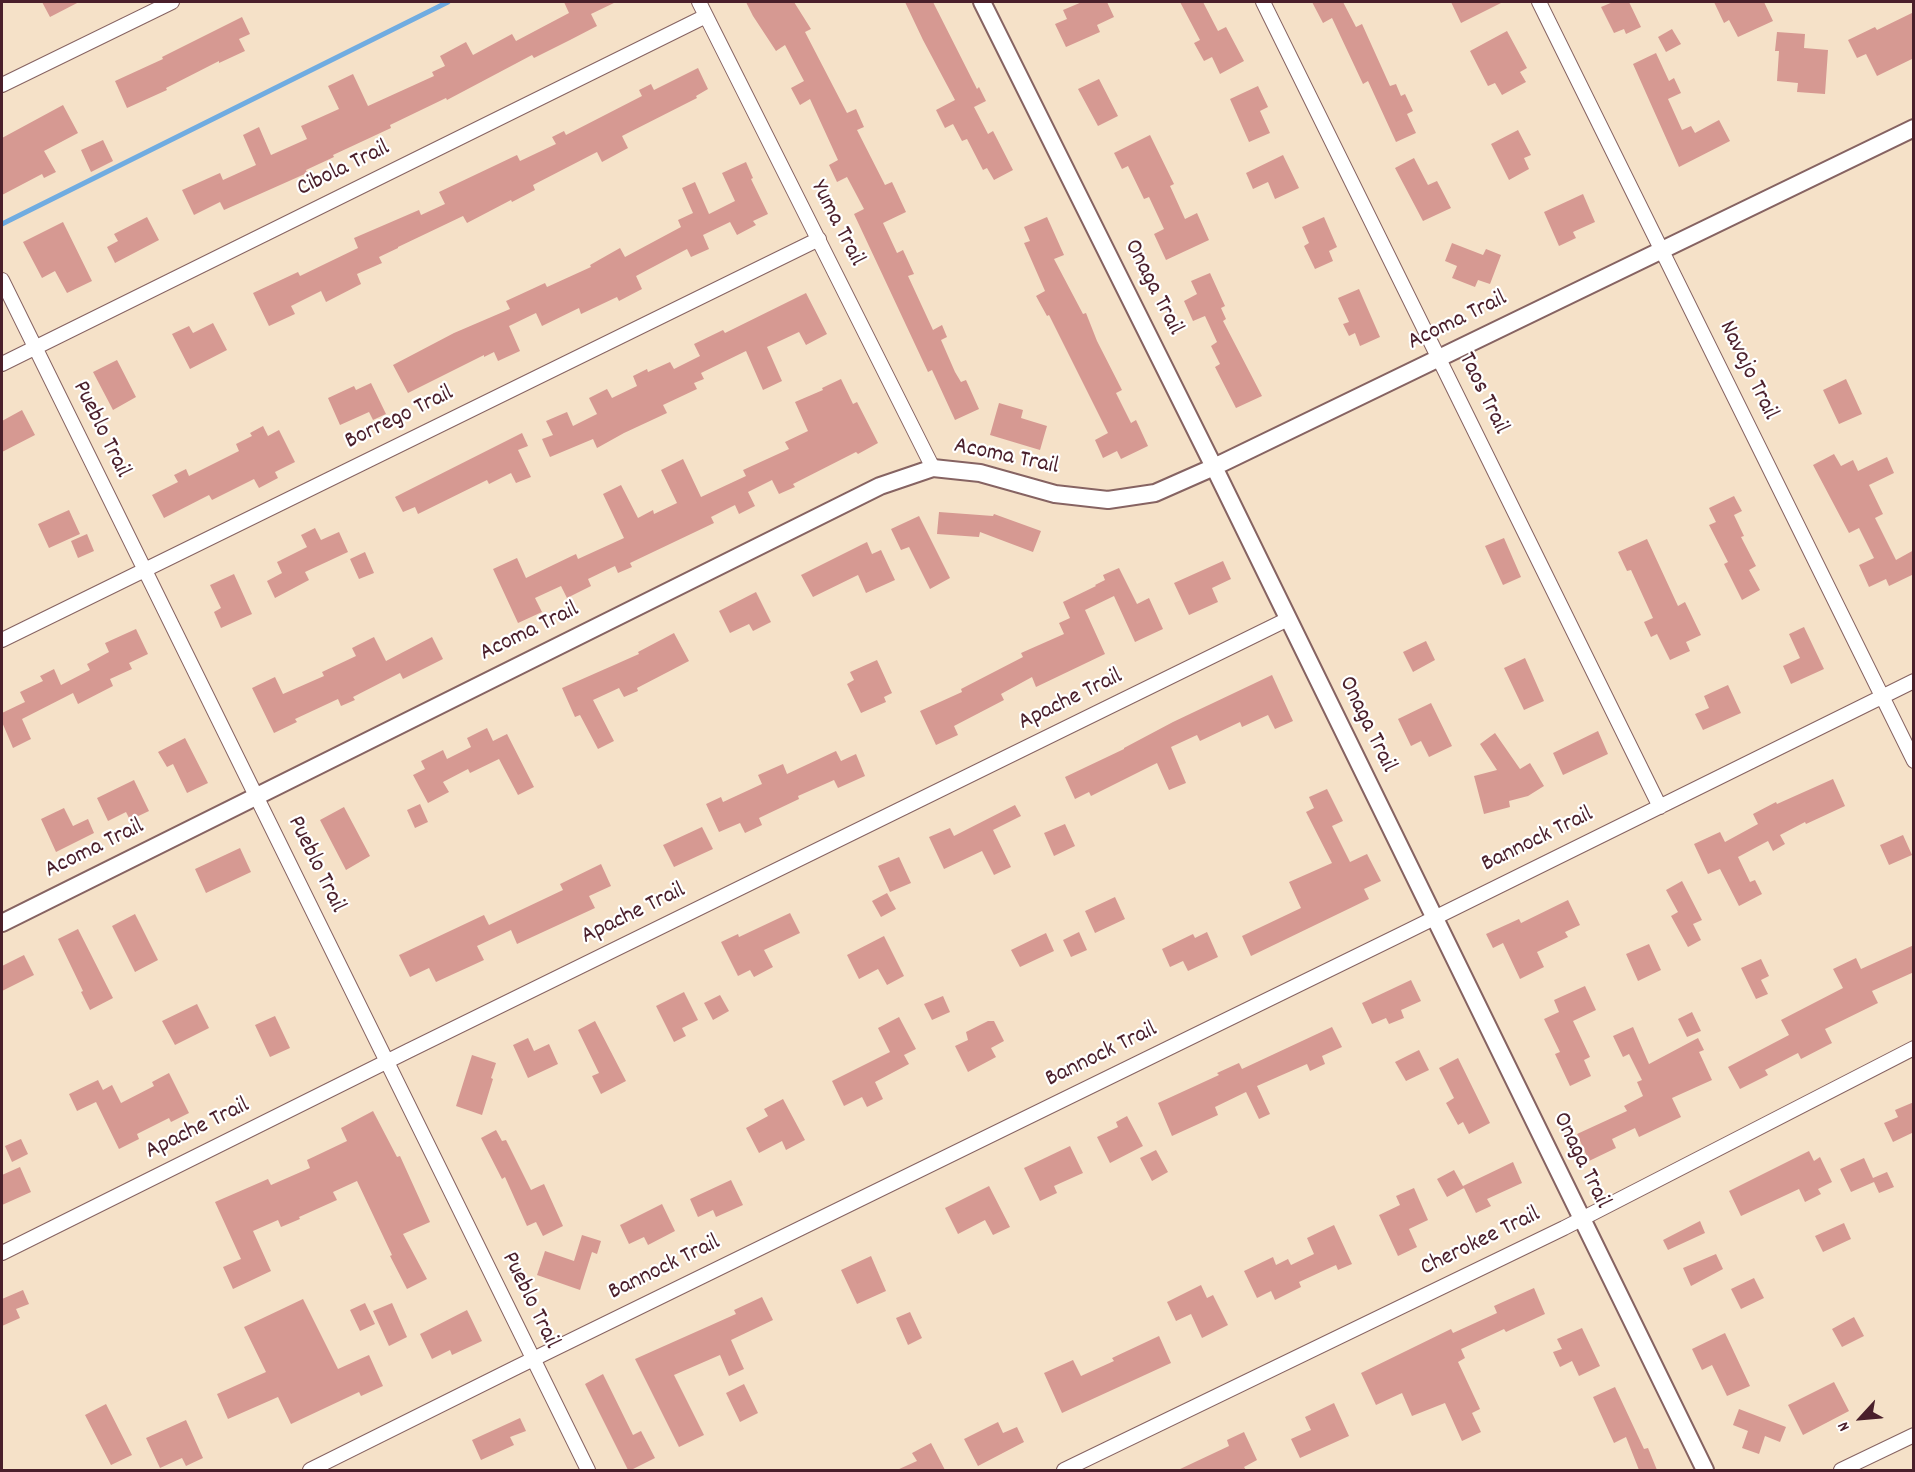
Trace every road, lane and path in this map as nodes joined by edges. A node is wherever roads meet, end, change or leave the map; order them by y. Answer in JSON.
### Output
{"nodes":[{"id":1,"x":172,"y":2,"type":"edge"},
{"id":2,"x":699,"y":2,"type":"edge"},
{"id":3,"x":982,"y":2,"type":"edge"},
{"id":4,"x":1263,"y":2,"type":"edge"},
{"id":5,"x":1539,"y":2,"type":"edge"},
{"id":6,"x":706,"y":16,"type":"junction"},
{"id":7,"x":2,"y":85,"type":"edge"},
{"id":8,"x":1914,"y":128,"type":"edge"},
{"id":9,"x":819,"y":239,"type":"junction"},
{"id":10,"x":1662,"y":250,"type":"junction"},
{"id":11,"x":2,"y":280,"type":"edge"},
{"id":12,"x":35,"y":348,"type":"junction"},
{"id":13,"x":1440,"y":358,"type":"junction"},
{"id":14,"x":2,"y":364,"type":"edge"},
{"id":15,"x":1214,"y":467,"type":"junction"},
{"id":16,"x":933,"y":468,"type":"junction"},
{"id":17,"x":144,"y":569,"type":"junction"},
{"id":18,"x":1288,"y":619,"type":"junction"},
{"id":19,"x":2,"y":640,"type":"edge"},
{"id":20,"x":1914,"y":681,"type":"edge"},
{"id":21,"x":1882,"y":697,"type":"junction"},
{"id":22,"x":1914,"y":761,"type":"edge"},
{"id":23,"x":256,"y":797,"type":"junction"},
{"id":24,"x":1660,"y":807,"type":"junction"},
{"id":25,"x":1434,"y":918,"type":"junction"},
{"id":26,"x":2,"y":922,"type":"edge"},
{"id":27,"x":1914,"y":1048,"type":"edge"},
{"id":28,"x":386,"y":1061,"type":"junction"},
{"id":29,"x":1582,"y":1219,"type":"junction"},
{"id":30,"x":2,"y":1253,"type":"edge"},
{"id":31,"x":533,"y":1359,"type":"junction"},
{"id":32,"x":1914,"y":1436,"type":"edge"},
{"id":33,"x":310,"y":1470,"type":"edge"},
{"id":34,"x":588,"y":1470,"type":"edge"},
{"id":35,"x":1064,"y":1470,"type":"edge"},
{"id":36,"x":1706,"y":1470,"type":"edge"},
{"id":37,"x":1841,"y":1470,"type":"edge"}],
"edges":[{"from":1,"to":7,"type":"street"},
{"from":2,"to":6,"type":"street","name":"Yuma Trail"},
{"from":3,"to":15,"type":"street","name":"Onaga Trail"},
{"from":4,"to":13,"type":"street","name":"Taos Trail"},
{"from":5,"to":10,"type":"street","name":"Navajo Trail"},
{"from":6,"to":9,"type":"street","name":"Yuma Trail"},
{"from":6,"to":12,"type":"street","name":"Cibola Trail"},
{"from":8,"to":10,"type":"street","name":"Acoma Trail"},
{"from":9,"to":16,"type":"street","name":"Yuma Trail"},
{"from":9,"to":17,"type":"street","name":"Borrego Trail"},
{"from":10,"to":13,"type":"street","name":"Acoma Trail"},
{"from":10,"to":21,"type":"street","name":"Navajo Trail"},
{"from":11,"to":12,"type":"street","name":"Pueblo Trail"},
{"from":12,"to":14,"type":"street","name":"Cibola Trail"},
{"from":12,"to":17,"type":"street","name":"Pueblo Trail"},
{"from":13,"to":15,"type":"street","name":"Acoma Trail"},
{"from":13,"to":24,"type":"street","name":"Taos Trail"},
{"from":15,"to":16,"type":"street","name":"Acoma Trail"},
{"from":15,"to":18,"type":"street","name":"Onaga Trail"},
{"from":16,"to":23,"type":"street","name":"Acoma Trail"},
{"from":17,"to":19,"type":"street","name":"Borrego Trail"},
{"from":17,"to":23,"type":"street","name":"Pueblo Trail"},
{"from":18,"to":25,"type":"street","name":"Onaga Trail"},
{"from":18,"to":28,"type":"street","name":"Apache Trail"},
{"from":20,"to":21,"type":"street","name":"Bannock Trail"},
{"from":21,"to":22,"type":"street","name":"Navajo Trail"},
{"from":21,"to":24,"type":"street","name":"Bannock Trail"},
{"from":23,"to":26,"type":"street","name":"Acoma Trail"},
{"from":23,"to":28,"type":"street","name":"Pueblo Trail"},
{"from":24,"to":25,"type":"street","name":"Bannock Trail"},
{"from":25,"to":29,"type":"street","name":"Onaga Trail"},
{"from":25,"to":31,"type":"street","name":"Bannock Trail"},
{"from":27,"to":29,"type":"street","name":"Cherokee Trail"},
{"from":28,"to":30,"type":"street","name":"Apache Trail"},
{"from":28,"to":31,"type":"street","name":"Pueblo Trail"},
{"from":29,"to":35,"type":"street","name":"Cherokee Trail"},
{"from":29,"to":36,"type":"street","name":"Onaga Trail"},
{"from":31,"to":33,"type":"street","name":"Bannock Trail"},
{"from":31,"to":34,"type":"street","name":"Pueblo Trail"},
{"from":32,"to":37,"type":"street"}]}
